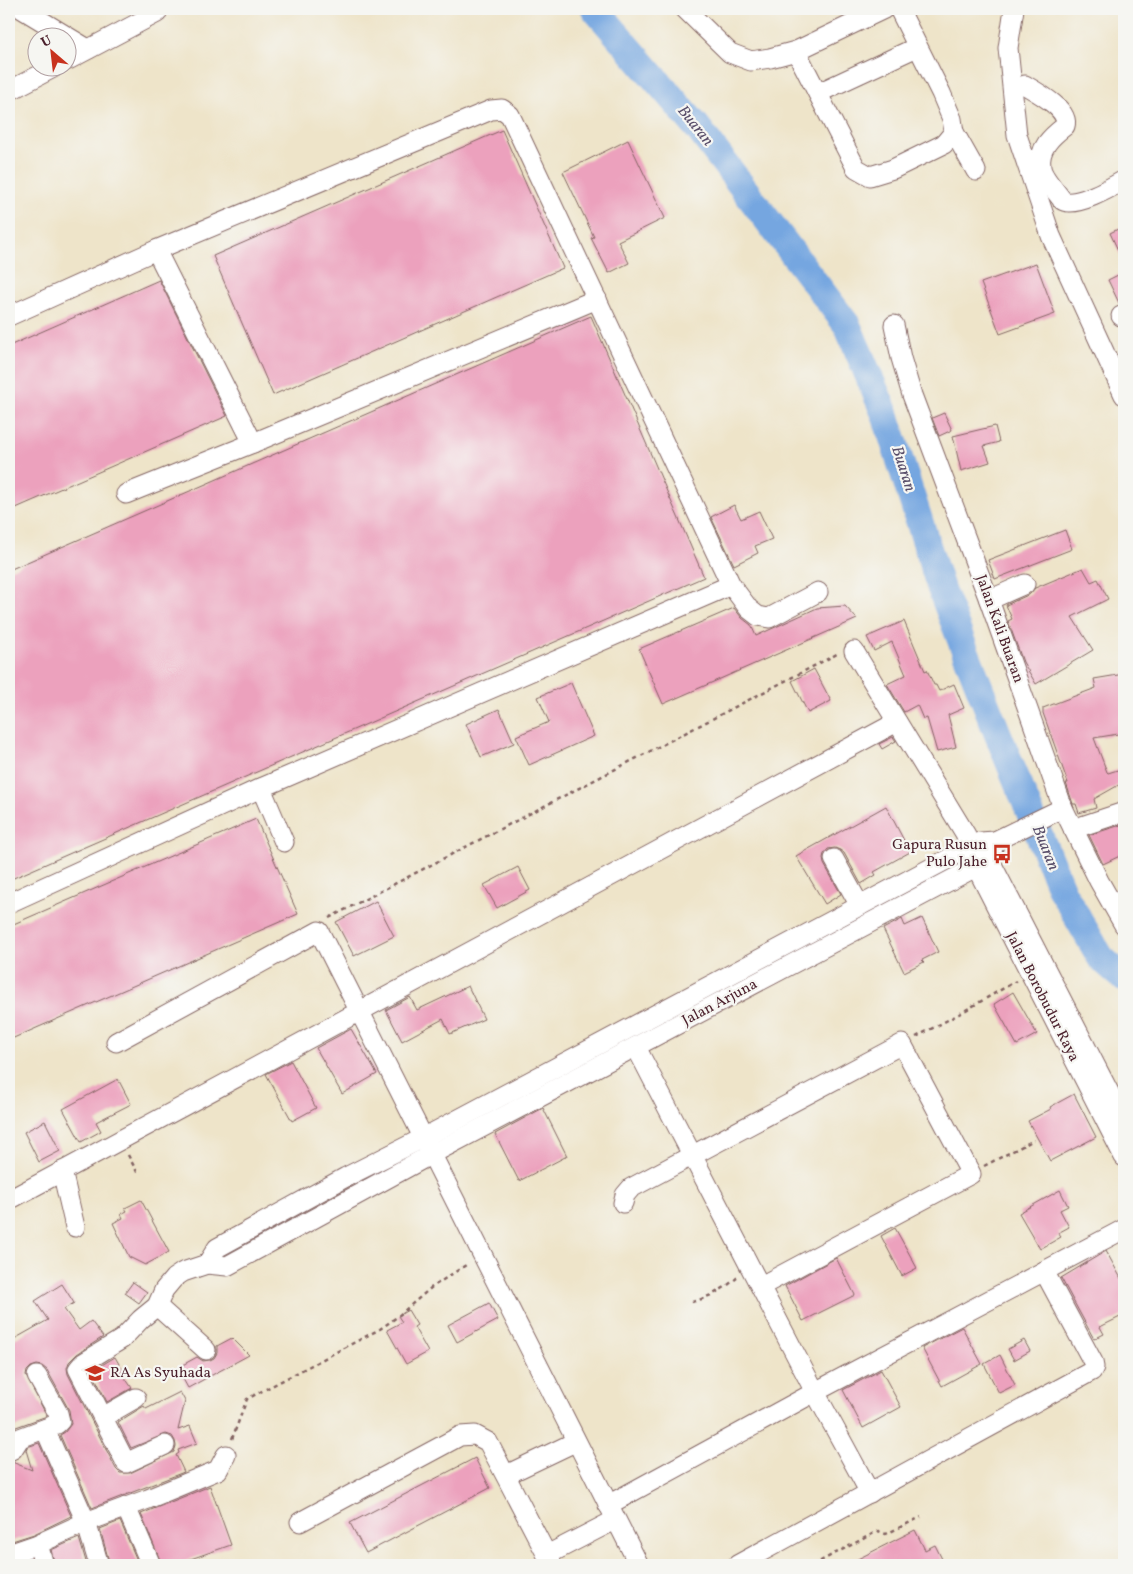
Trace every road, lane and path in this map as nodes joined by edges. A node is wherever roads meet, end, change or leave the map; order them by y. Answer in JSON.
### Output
{"nodes":[{"id":1,"x":22,"y":9,"type":"edge"},
{"id":2,"x":685,"y":9,"type":"edge"},
{"id":3,"x":884,"y":9,"type":"edge"},
{"id":4,"x":899,"y":9,"type":"edge"},
{"id":5,"x":1014,"y":9,"type":"edge"},
{"id":6,"x":157,"y":13,"type":"dead end"},
{"id":7,"x":917,"y":47,"type":"junction"},
{"id":8,"x":88,"y":49,"type":"junction"},
{"id":9,"x":796,"y":51,"type":"junction"},
{"id":10,"x":78,"y":54,"type":"edge"},
{"id":11,"x":34,"y":78,"type":"edge"},
{"id":12,"x":1025,"y":85,"type":"dead end"},
{"id":13,"x":9,"y":91,"type":"edge"},
{"id":14,"x":818,"y":93,"type":"junction"},
{"id":15,"x":954,"y":132,"type":"junction"},
{"id":16,"x":976,"y":171,"type":"dead end"},
{"id":17,"x":1124,"y":180,"type":"edge"},
{"id":18,"x":156,"y":250,"type":"junction"},
{"id":19,"x":597,"y":299,"type":"junction"},
{"id":20,"x":9,"y":316,"type":"edge"},
{"id":21,"x":894,"y":325,"type":"dead end"},
{"id":22,"x":1124,"y":394,"type":"edge"},
{"id":23,"x":253,"y":443,"type":"junction"},
{"id":24,"x":126,"y":494,"type":"dead end"},
{"id":25,"x":1025,"y":584,"type":"dead end"},
{"id":26,"x":731,"y":585,"type":"junction"},
{"id":27,"x":818,"y":592,"type":"dead end"},
{"id":28,"x":989,"y":600,"type":"junction"},
{"id":29,"x":854,"y":651,"type":"joint"},
{"id":30,"x":898,"y":722,"type":"junction"},
{"id":31,"x":260,"y":788,"type":"junction"},
{"id":32,"x":1059,"y":810,"type":"junction"},
{"id":33,"x":1124,"y":812,"type":"edge"},
{"id":34,"x":1073,"y":829,"type":"junction"},
{"id":35,"x":983,"y":841,"type":"junction"},
{"id":36,"x":284,"y":842,"type":"dead end"},
{"id":37,"x":834,"y":859,"type":"dead end"},
{"id":38,"x":983,"y":864,"type":"junction"},
{"id":39,"x":9,"y":904,"type":"edge"},
{"id":40,"x":860,"y":906,"type":"junction"},
{"id":41,"x":1124,"y":925,"type":"edge"},
{"id":42,"x":318,"y":931,"type":"junction"},
{"id":43,"x":794,"y":941,"type":"junction"},
{"id":44,"x":802,"y":959,"type":"junction"},
{"id":45,"x":1030,"y":973,"type":"junction"},
{"id":46,"x":732,"y":974,"type":"junction"},
{"id":47,"x":742,"y":991,"type":"junction"},
{"id":48,"x":360,"y":1011,"type":"junction"},
{"id":49,"x":651,"y":1017,"type":"junction"},
{"id":50,"x":1064,"y":1021,"type":"junction"},
{"id":51,"x":660,"y":1034,"type":"junction"},
{"id":52,"x":116,"y":1042,"type":"dead end"},
{"id":53,"x":902,"y":1044,"type":"junction"},
{"id":54,"x":636,"y":1047,"type":"junction"},
{"id":55,"x":545,"y":1074,"type":"junction"},
{"id":56,"x":553,"y":1090,"type":"junction"},
{"id":57,"x":1120,"y":1125,"type":"edge"},
{"id":58,"x":1034,"y":1140,"type":"dead end"},
{"id":59,"x":428,"y":1146,"type":"junction"},
{"id":60,"x":692,"y":1154,"type":"junction"},
{"id":61,"x":1124,"y":1157,"type":"edge"},
{"id":62,"x":62,"y":1171,"type":"junction"},
{"id":63,"x":971,"y":1174,"type":"junction"},
{"id":64,"x":346,"y":1177,"type":"junction"},
{"id":65,"x":357,"y":1196,"type":"junction"},
{"id":66,"x":9,"y":1200,"type":"edge"},
{"id":67,"x":624,"y":1203,"type":"dead end"},
{"id":68,"x":75,"y":1226,"type":"dead end"},
{"id":69,"x":1124,"y":1229,"type":"edge"},
{"id":70,"x":481,"y":1256,"type":"junction"},
{"id":71,"x":207,"y":1264,"type":"junction"},
{"id":72,"x":750,"y":1266,"type":"junction"},
{"id":73,"x":1044,"y":1271,"type":"junction"},
{"id":74,"x":761,"y":1286,"type":"junction"},
{"id":75,"x":692,"y":1302,"type":"dead end"},
{"id":76,"x":157,"y":1306,"type":"junction"},
{"id":77,"x":206,"y":1350,"type":"dead end"},
{"id":78,"x":36,"y":1376,"type":"dead end"},
{"id":79,"x":815,"y":1392,"type":"junction"},
{"id":80,"x":136,"y":1398,"type":"dead end"},
{"id":81,"x":103,"y":1417,"type":"junction"},
{"id":82,"x":45,"y":1429,"type":"junction"},
{"id":83,"x":576,"y":1442,"type":"junction"},
{"id":84,"x":165,"y":1445,"type":"dead end"},
{"id":85,"x":9,"y":1451,"type":"edge"},
{"id":86,"x":226,"y":1454,"type":"joint"},
{"id":87,"x":506,"y":1476,"type":"junction"},
{"id":88,"x":870,"y":1493,"type":"junction"},
{"id":89,"x":126,"y":1507,"type":"junction"},
{"id":90,"x":611,"y":1512,"type":"junction"},
{"id":91,"x":921,"y":1517,"type":"dead end"},
{"id":92,"x":86,"y":1522,"type":"junction"},
{"id":93,"x":300,"y":1522,"type":"dead end"},
{"id":94,"x":38,"y":1544,"type":"junction"},
{"id":95,"x":9,"y":1554,"type":"edge"},
{"id":96,"x":549,"y":1560,"type":"edge"},
{"id":97,"x":44,"y":1565,"type":"edge"},
{"id":98,"x":99,"y":1565,"type":"edge"},
{"id":99,"x":152,"y":1565,"type":"edge"},
{"id":100,"x":638,"y":1565,"type":"edge"},
{"id":101,"x":737,"y":1565,"type":"edge"},
{"id":102,"x":813,"y":1565,"type":"edge"}],
"edges":[{"from":1,"to":8,"type":"street"},
{"from":2,"to":9,"type":"street"},
{"from":3,"to":9,"type":"street"},
{"from":4,"to":7,"type":"street"},
{"from":5,"to":22,"type":"street"},
{"from":6,"to":8,"type":"street"},
{"from":7,"to":14,"type":"street"},
{"from":7,"to":15,"type":"street"},
{"from":8,"to":10,"type":"street"},
{"from":9,"to":14,"type":"street"},
{"from":11,"to":13,"type":"street"},
{"from":12,"to":17,"type":"street"},
{"from":14,"to":15,"type":"street"},
{"from":15,"to":16,"type":"street"},
{"from":18,"to":19,"type":"street"},
{"from":18,"to":20,"type":"street"},
{"from":18,"to":23,"type":"street"},
{"from":19,"to":23,"type":"street"},
{"from":19,"to":26,"type":"street"},
{"from":21,"to":28,"type":"street","name":"Jalan Kali Buaran"},
{"from":23,"to":24,"type":"street"},
{"from":25,"to":28,"type":"street"},
{"from":26,"to":27,"type":"street"},
{"from":26,"to":31,"type":"street"},
{"from":28,"to":32,"type":"street","name":"Jalan Kali Buaran"},
{"from":29,"to":30,"type":"street","name":"Jalan Borobudur Raya"},
{"from":29,"to":42,"type":"path"},
{"from":30,"to":35,"type":"street","name":"Jalan Borobudur Raya"},
{"from":30,"to":48,"type":"street"},
{"from":31,"to":36,"type":"street"},
{"from":31,"to":39,"type":"street"},
{"from":32,"to":34,"type":"street","name":"Jalan Kali Buaran"},
{"from":32,"to":35,"type":"street","name":"Jalan Arjuna"},
{"from":33,"to":34,"type":"street"},
{"from":34,"to":41,"type":"street","name":"Jalan Kali Buaran"},
{"from":35,"to":38,"type":"street"},
{"from":35,"to":38,"type":"street","name":"Jalan Borobudur Raya"},
{"from":35,"to":40,"type":"street","name":"Jalan Arjuna"},
{"from":37,"to":40,"type":"street"},
{"from":38,"to":44,"type":"street","name":"Jalan Arjuna"},
{"from":38,"to":45,"type":"street","name":"Jalan Borobudur Raya"},
{"from":38,"to":50,"type":"street","name":"Jalan Borobudur Raya"},
{"from":40,"to":43,"type":"street","name":"Jalan Arjuna"},
{"from":42,"to":48,"type":"street"},
{"from":42,"to":52,"type":"street"},
{"from":43,"to":44,"type":"street"},
{"from":43,"to":46,"type":"street","name":"Jalan Arjuna"},
{"from":44,"to":47,"type":"street","name":"Jalan Arjuna"},
{"from":45,"to":50,"type":"street","name":"Jalan Borobudur Raya"},
{"from":45,"to":53,"type":"path"},
{"from":46,"to":47,"type":"street"},
{"from":46,"to":49,"type":"street","name":"Jalan Arjuna"},
{"from":47,"to":51,"type":"street","name":"Jalan Arjuna"},
{"from":48,"to":59,"type":"street"},
{"from":48,"to":62,"type":"street"},
{"from":49,"to":51,"type":"street"},
{"from":49,"to":55,"type":"street","name":"Jalan Arjuna"},
{"from":50,"to":57,"type":"street","name":"Jalan Borobudur Raya"},
{"from":51,"to":54,"type":"street","name":"Jalan Arjuna"},
{"from":53,"to":60,"type":"street"},
{"from":53,"to":63,"type":"street"},
{"from":54,"to":56,"type":"street","name":"Jalan Arjuna"},
{"from":54,"to":60,"type":"street"},
{"from":55,"to":56,"type":"street"},
{"from":55,"to":59,"type":"street","name":"Jalan Arjuna"},
{"from":56,"to":59,"type":"street","name":"Jalan Arjuna"},
{"from":57,"to":61,"type":"street","name":"Jalan Borobudur Raya"},
{"from":58,"to":63,"type":"path"},
{"from":59,"to":64,"type":"street"},
{"from":59,"to":65,"type":"street"},
{"from":59,"to":70,"type":"street"},
{"from":60,"to":67,"type":"street"},
{"from":60,"to":72,"type":"street"},
{"from":62,"to":66,"type":"street"},
{"from":62,"to":68,"type":"street"},
{"from":63,"to":74,"type":"street"},
{"from":64,"to":65,"type":"street"},
{"from":64,"to":71,"type":"street"},
{"from":65,"to":71,"type":"street"},
{"from":69,"to":73,"type":"street"},
{"from":70,"to":83,"type":"street"},
{"from":70,"to":86,"type":"path"},
{"from":71,"to":76,"type":"street"},
{"from":72,"to":74,"type":"street"},
{"from":72,"to":75,"type":"path"},
{"from":73,"to":79,"type":"street"},
{"from":73,"to":88,"type":"street"},
{"from":74,"to":79,"type":"street"},
{"from":76,"to":77,"type":"street"},
{"from":76,"to":81,"type":"street"},
{"from":78,"to":82,"type":"street"},
{"from":79,"to":88,"type":"street"},
{"from":79,"to":90,"type":"street"},
{"from":80,"to":81,"type":"street"},
{"from":81,"to":84,"type":"street"},
{"from":82,"to":85,"type":"street"},
{"from":82,"to":92,"type":"street"},
{"from":83,"to":87,"type":"street"},
{"from":83,"to":90,"type":"street"},
{"from":86,"to":89,"type":"street"},
{"from":87,"to":93,"type":"street"},
{"from":87,"to":96,"type":"street"},
{"from":88,"to":101,"type":"street"},
{"from":89,"to":92,"type":"street"},
{"from":89,"to":99,"type":"street"},
{"from":90,"to":96,"type":"street"},
{"from":90,"to":100,"type":"street"},
{"from":91,"to":102,"type":"path"},
{"from":92,"to":94,"type":"street"},
{"from":92,"to":98,"type":"street"},
{"from":94,"to":95,"type":"street"},
{"from":94,"to":97,"type":"street"}]}
